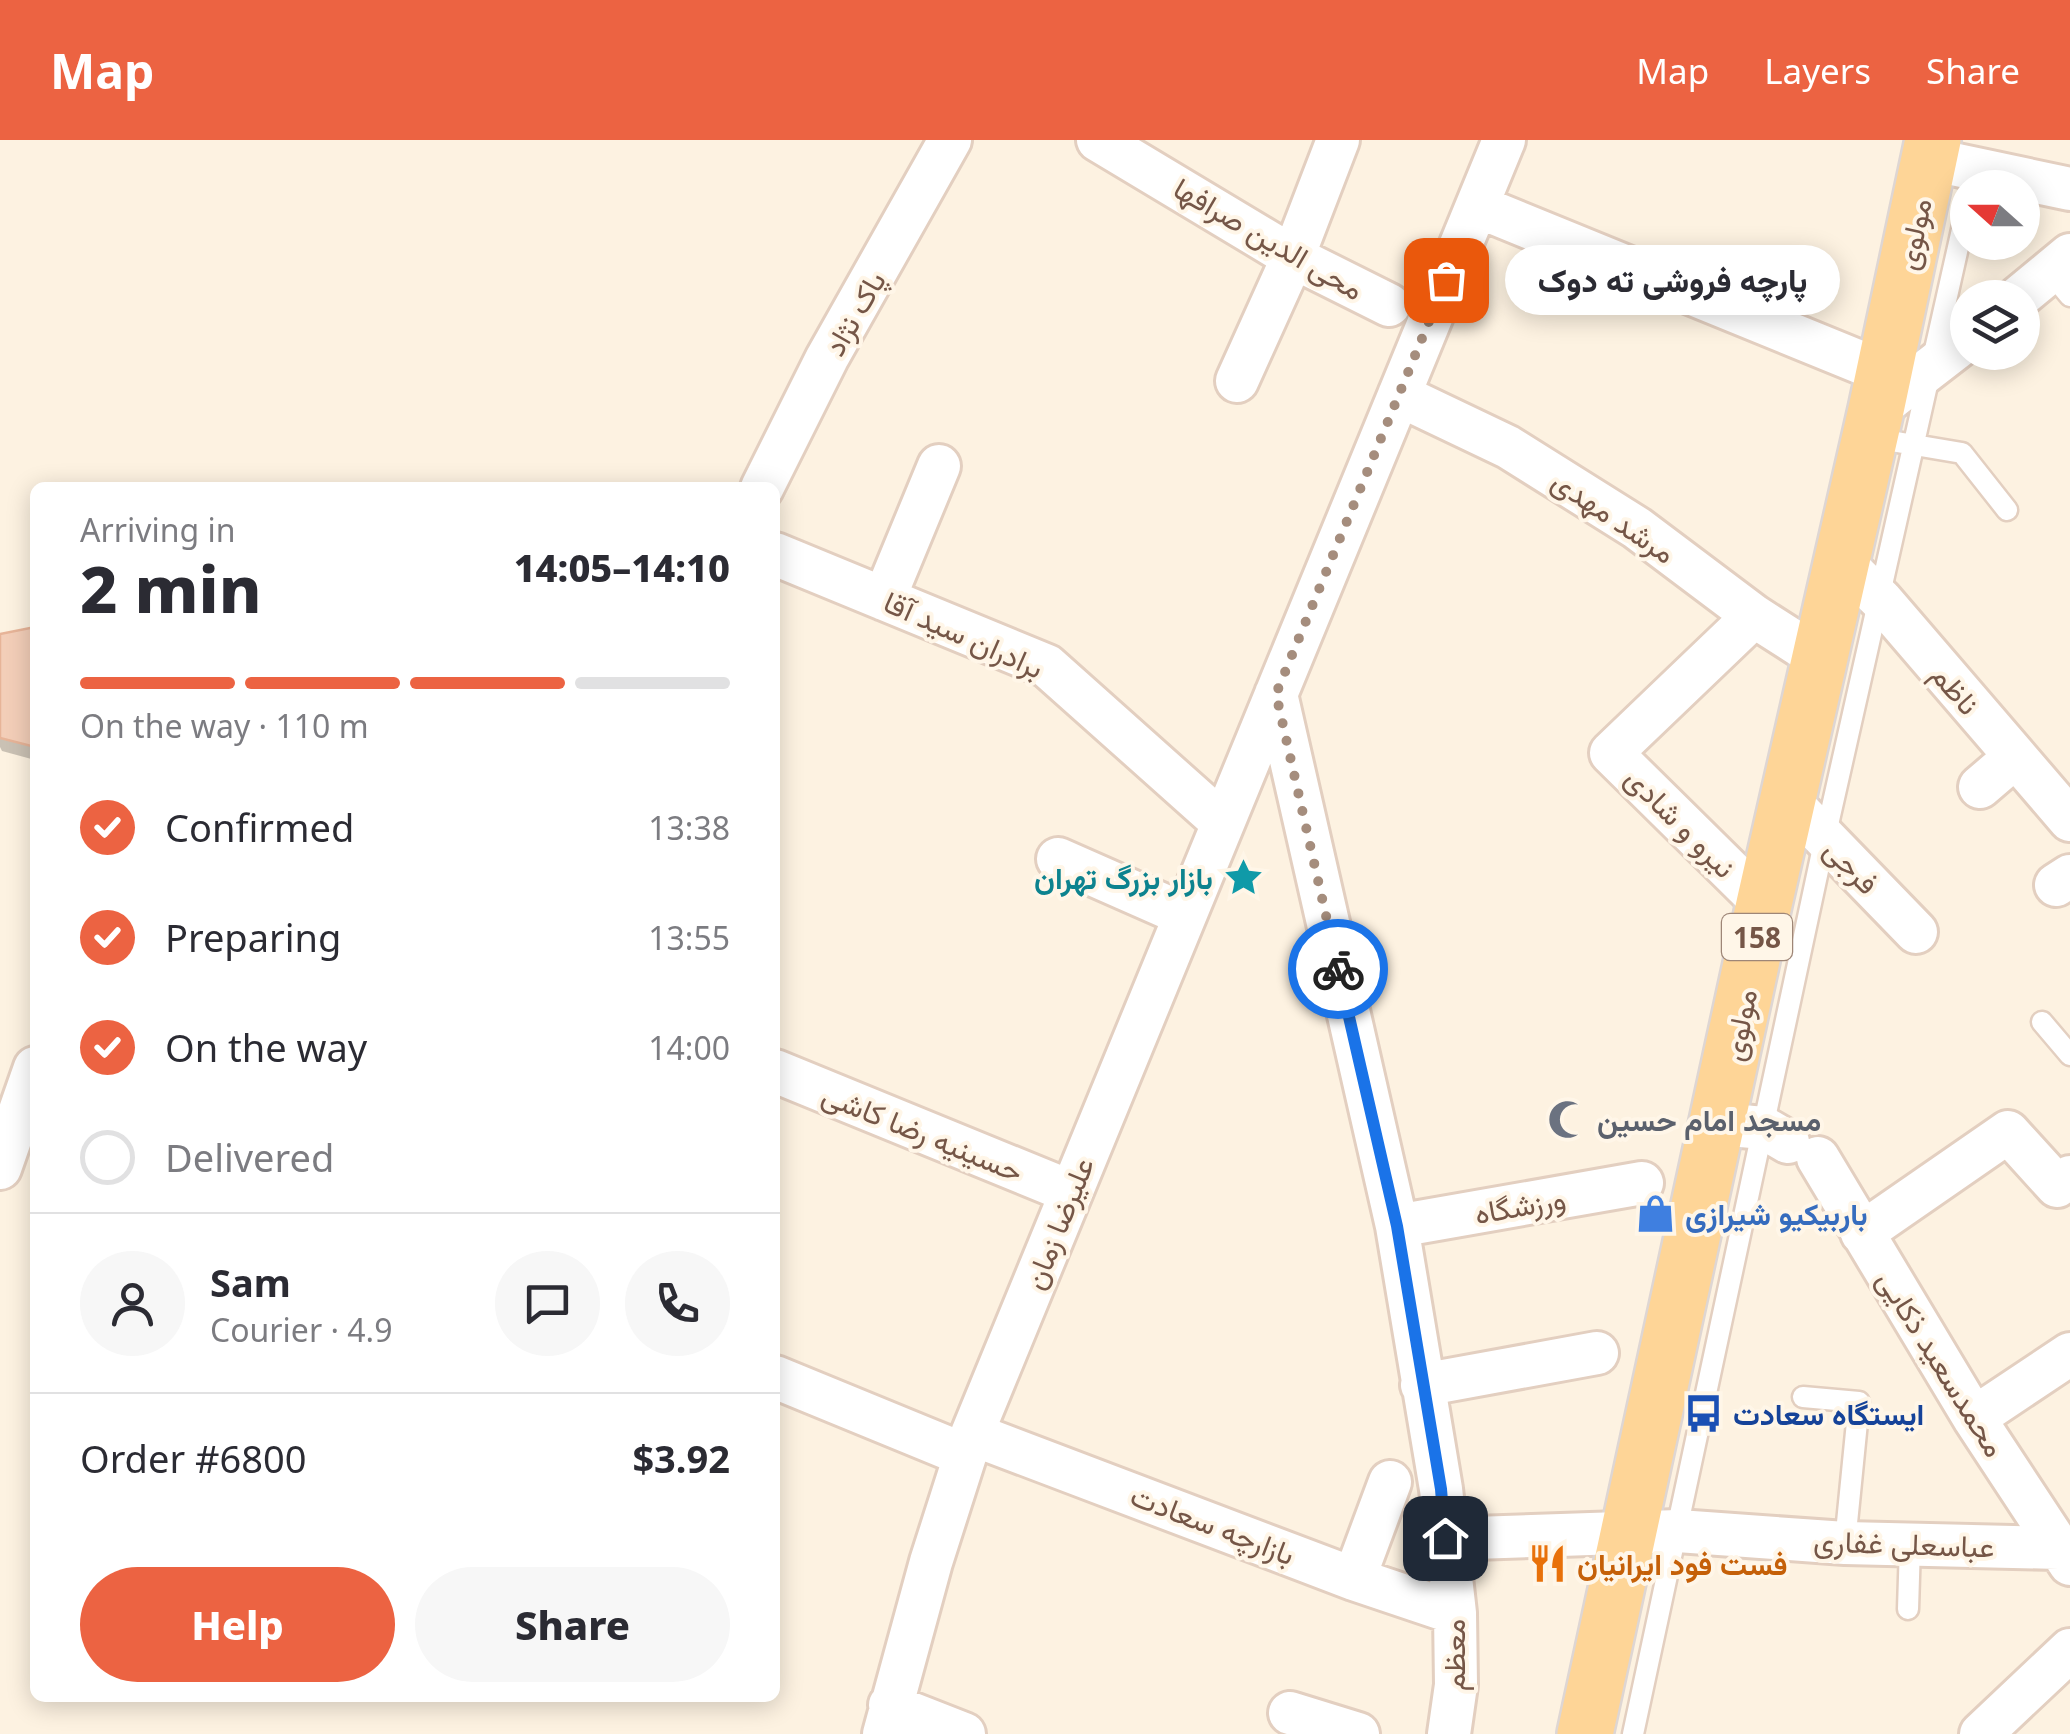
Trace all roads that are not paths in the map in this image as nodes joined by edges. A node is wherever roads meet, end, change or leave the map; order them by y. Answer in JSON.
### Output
{"nodes":[{"id":1,"x":950,"y":140,"type":"edge"},
{"id":2,"x":1098,"y":140,"type":"edge"},
{"id":3,"x":1338,"y":140,"type":"edge"},
{"id":4,"x":1504,"y":140,"type":"edge"},
{"id":5,"x":1959,"y":169,"type":"edge"},
{"id":6,"x":2070,"y":189,"type":"edge"},
{"id":7,"x":1477,"y":206,"type":"junction"},
{"id":8,"x":1293,"y":258,"type":"junction"},
{"id":9,"x":1389,"y":305,"type":"dead end"},
{"id":10,"x":1950,"y":356,"type":"edge"},
{"id":11,"x":1236,"y":381,"type":"dead end"},
{"id":12,"x":1399,"y":395,"type":"junction"},
{"id":13,"x":1895,"y":406,"type":"junction"},
{"id":14,"x":939,"y":466,"type":"dead end"},
{"id":15,"x":765,"y":482,"type":"edge"},
{"id":16,"x":2007,"y":510,"type":"dead end"},
{"id":17,"x":780,"y":556,"type":"edge"},
{"id":18,"x":1840,"y":560,"type":"junction"},
{"id":19,"x":884,"y":598,"type":"junction"},
{"id":20,"x":1881,"y":600,"type":"junction"},
{"id":21,"x":1754,"y":616,"type":"junction"},
{"id":22,"x":1818,"y":656,"type":"junction"},
{"id":23,"x":1270,"y":708,"type":"junction"},
{"id":24,"x":2015,"y":757,"type":"junction"},
{"id":25,"x":1980,"y":787,"type":"dead end"},
{"id":26,"x":1807,"y":819,"type":"junction"},
{"id":27,"x":2070,"y":820,"type":"edge"},
{"id":28,"x":1223,"y":823,"type":"junction"},
{"id":29,"x":1058,"y":859,"type":"dead end"},
{"id":30,"x":1764,"y":904,"type":"junction"},
{"id":31,"x":1185,"y":915,"type":"junction"},
{"id":32,"x":1916,"y":932,"type":"dead end"},
{"id":33,"x":2042,"y":1022,"type":"dead end"},
{"id":34,"x":2070,"y":1054,"type":"edge"},
{"id":35,"x":780,"y":1073,"type":"edge"},
{"id":36,"x":30,"y":1096,"type":"edge"},
{"id":37,"x":1772,"y":1138,"type":"junction"},
{"id":38,"x":0,"y":1168,"type":"edge"},
{"id":39,"x":2070,"y":1177,"type":"edge"},
{"id":40,"x":1642,"y":1183,"type":"dead end"},
{"id":41,"x":1071,"y":1192,"type":"junction"},
{"id":42,"x":1397,"y":1226,"type":"junction"},
{"id":43,"x":1862,"y":1233,"type":"junction"},
{"id":44,"x":1597,"y":1353,"type":"dead end"},
{"id":45,"x":2070,"y":1354,"type":"edge"},
{"id":46,"x":780,"y":1379,"type":"edge"},
{"id":47,"x":1422,"y":1385,"type":"junction"},
{"id":48,"x":1802,"y":1397,"type":"dead end"},
{"id":49,"x":1974,"y":1418,"type":"junction"},
{"id":50,"x":968,"y":1444,"type":"junction"},
{"id":51,"x":1390,"y":1482,"type":"dead end"},
{"id":52,"x":1654,"y":1530,"type":"junction"},
{"id":53,"x":1445,"y":1538,"type":"junction"},
{"id":54,"x":1845,"y":1543,"type":"junction"},
{"id":55,"x":1910,"y":1544,"type":"junction"},
{"id":56,"x":2065,"y":1556,"type":"edge"},
{"id":57,"x":1354,"y":1579,"type":"junction"},
{"id":58,"x":1908,"y":1609,"type":"dead end"},
{"id":59,"x":1455,"y":1612,"type":"junction"},
{"id":60,"x":2070,"y":1650,"type":"edge"},
{"id":61,"x":1290,"y":1713,"type":"dead end"},
{"id":62,"x":887,"y":1719,"type":"edge"},
{"id":63,"x":964,"y":1734,"type":"edge"},
{"id":64,"x":1358,"y":1734,"type":"edge"},
{"id":65,"x":1449,"y":1734,"type":"edge"},
{"id":66,"x":1585,"y":1734,"type":"edge"},
{"id":67,"x":1633,"y":1734,"type":"edge"},
{"id":68,"x":1980,"y":1734,"type":"edge"}],
"edges":[{"from":1,"to":15,"type":"street","name":"پاک نژاد"},
{"from":2,"to":8,"type":"street","name":"محی الدین صرافها"},
{"from":3,"to":8,"type":"street"},
{"from":4,"to":7,"type":"street","name":"علیرضا زمان"},
{"from":5,"to":6,"type":"street"},
{"from":5,"to":13,"type":"main road","name":"مولوی","number":"158"},
{"from":7,"to":12,"type":"street","name":"علیرضا زمان"},
{"from":7,"to":13,"type":"street"},
{"from":8,"to":9,"type":"street","name":"محی الدین صرافها"},
{"from":8,"to":11,"type":"street"},
{"from":10,"to":13,"type":"street"},
{"from":12,"to":21,"type":"street","name":"مرشد مهدی"},
{"from":12,"to":23,"type":"street","name":"علیرضا زمان"},
{"from":13,"to":16,"type":"lane"},
{"from":13,"to":18,"type":"main road","name":"مولوی","number":"158"},
{"from":13,"to":20,"type":"lane"},
{"from":14,"to":19,"type":"street"},
{"from":17,"to":19,"type":"street","name":"برادران سید آقا"},
{"from":18,"to":20,"type":"street","name":"ناظم"},
{"from":18,"to":22,"type":"main road","name":"مولوی","number":"158"},
{"from":19,"to":28,"type":"street","name":"برادران سید آقا"},
{"from":20,"to":24,"type":"street","name":"ناظم"},
{"from":20,"to":26,"type":"lane"},
{"from":21,"to":22,"type":"street","name":"مرشد مهدی"},
{"from":21,"to":30,"type":"street","name":"نیرو و شادی"},
{"from":22,"to":26,"type":"main road","name":"مولوی","number":"158"},
{"from":23,"to":28,"type":"street","name":"علیرضا زمان"},
{"from":23,"to":42,"type":"street","name":"معظم"},
{"from":24,"to":25,"type":"street"},
{"from":24,"to":27,"type":"street","name":"ناظم"},
{"from":26,"to":30,"type":"main road","name":"مولوی","number":"158"},
{"from":26,"to":32,"type":"street","name":"فرجی"},
{"from":26,"to":37,"type":"lane"},
{"from":28,"to":31,"type":"street","name":"علیرضا زمان"},
{"from":29,"to":31,"type":"street"},
{"from":30,"to":37,"type":"main road","name":"مولوی","number":"158"},
{"from":31,"to":41,"type":"street","name":"علیرضا زمان"},
{"from":33,"to":34,"type":"lane"},
{"from":35,"to":41,"type":"street","name":"حسینیه رضا کاشی"},
{"from":36,"to":38,"type":"street"},
{"from":37,"to":43,"type":"street","name":"محمدسعید ذکایی"},
{"from":37,"to":52,"type":"main road","name":"مولوی","number":"158"},
{"from":39,"to":43,"type":"street"},
{"from":40,"to":42,"type":"street","name":"ورزشگاه"},
{"from":41,"to":50,"type":"street","name":"علیرضا زمان"},
{"from":42,"to":47,"type":"street","name":"معظم"},
{"from":43,"to":49,"type":"street","name":"محمدسعید ذکایی"},
{"from":44,"to":47,"type":"street"},
{"from":45,"to":49,"type":"street"},
{"from":46,"to":50,"type":"street","name":"بازارچه سعادت"},
{"from":47,"to":53,"type":"street","name":"معظم"},
{"from":48,"to":54,"type":"lane"},
{"from":49,"to":56,"type":"street","name":"محمدسعید ذکایی"},
{"from":50,"to":57,"type":"street","name":"بازارچه سعادت"},
{"from":50,"to":62,"type":"street","name":"علیرضا زمان"},
{"from":51,"to":57,"type":"street"},
{"from":52,"to":53,"type":"street"},
{"from":52,"to":54,"type":"street","name":"عباسعلی غفاری"},
{"from":52,"to":66,"type":"main road","name":"مولوی","number":"158"},
{"from":52,"to":67,"type":"lane"},
{"from":53,"to":59,"type":"street","name":"معظم"},
{"from":54,"to":55,"type":"street","name":"عباسعلی غفاری"},
{"from":55,"to":56,"type":"street","name":"عباسعلی غفاری"},
{"from":55,"to":58,"type":"lane"},
{"from":57,"to":59,"type":"street","name":"بازارچه سعادت"},
{"from":59,"to":65,"type":"street","name":"معظم"},
{"from":60,"to":68,"type":"street"},
{"from":61,"to":64,"type":"street"},
{"from":62,"to":63,"type":"street"}]}
